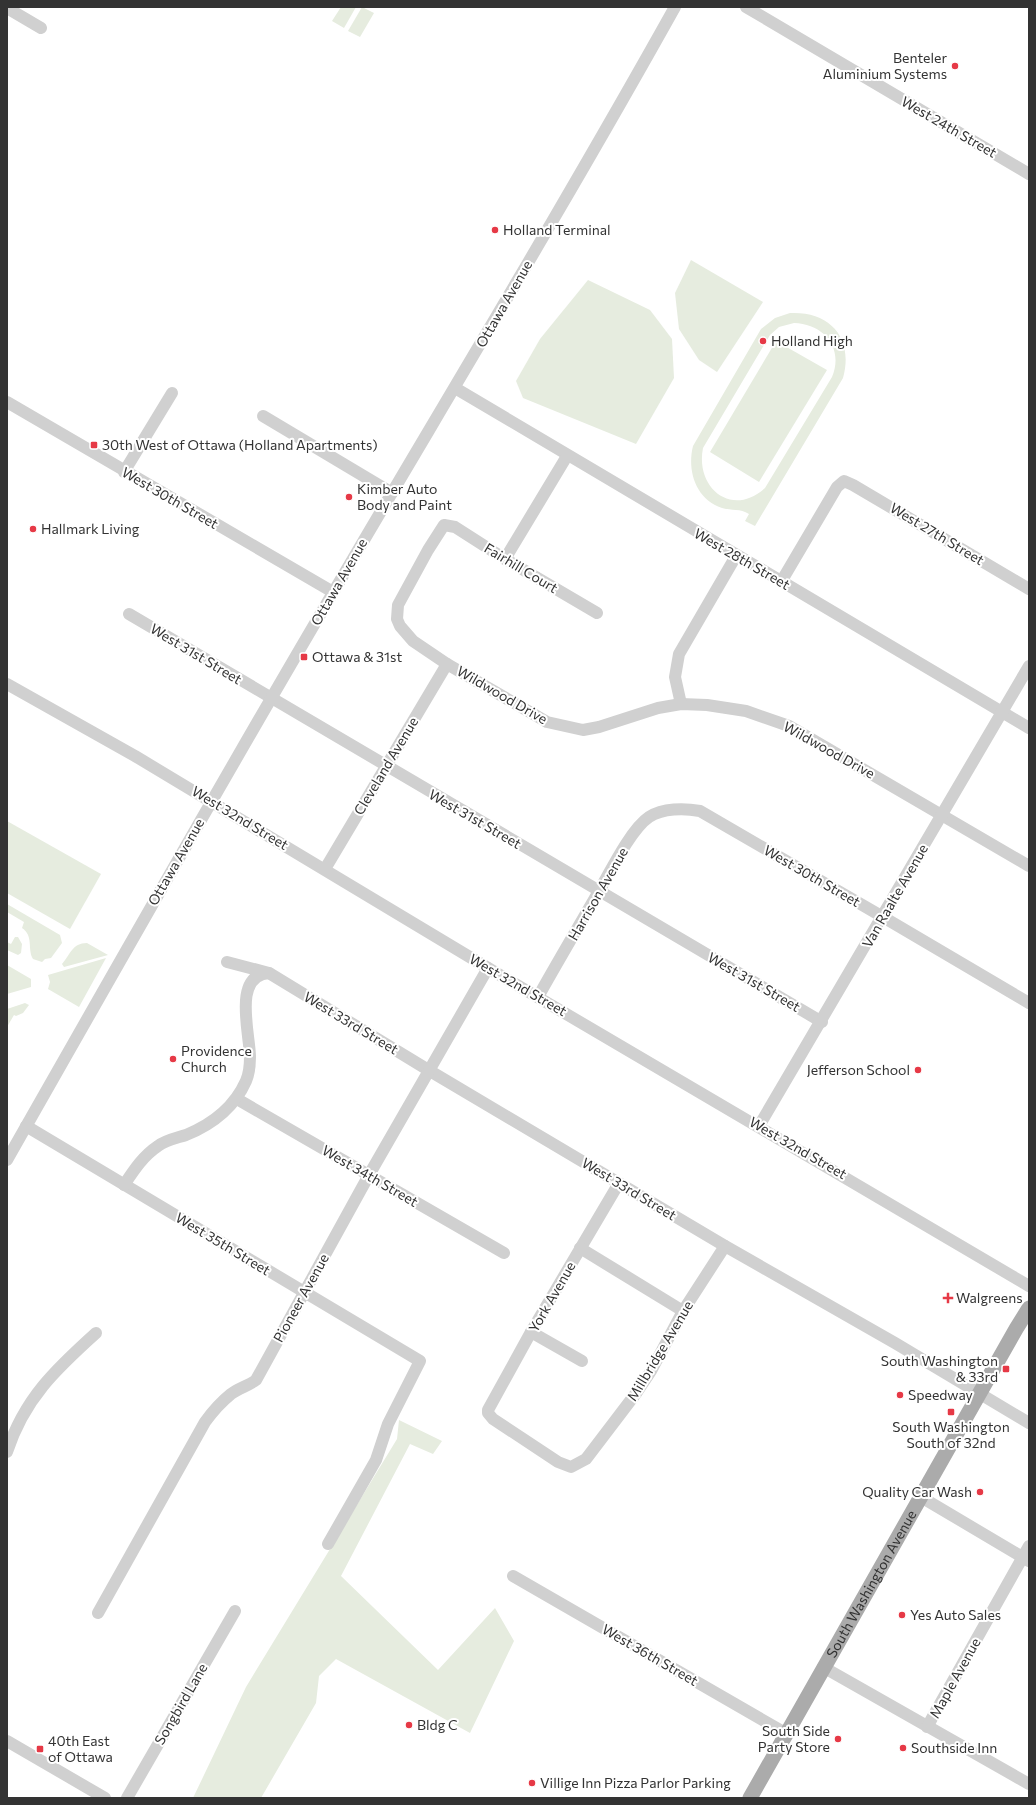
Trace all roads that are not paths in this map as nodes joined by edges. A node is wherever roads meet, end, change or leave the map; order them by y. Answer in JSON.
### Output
{"nodes":[{"id":1,"x":675,"y":7,"type":"edge"},
{"id":2,"x":746,"y":7,"type":"edge"},
{"id":3,"x":7,"y":8,"type":"edge"},
{"id":4,"x":41,"y":28,"type":"dead end"},
{"id":5,"x":1029,"y":174,"type":"edge"},
{"id":6,"x":455,"y":388,"type":"junction"},
{"id":7,"x":172,"y":393,"type":"dead end"},
{"id":8,"x":7,"y":402,"type":"edge"},
{"id":9,"x":263,"y":416,"type":"dead end"},
{"id":10,"x":567,"y":456,"type":"junction"},
{"id":11,"x":124,"y":472,"type":"junction"},
{"id":12,"x":392,"y":494,"type":"junction"},
{"id":13,"x":444,"y":525,"type":"joint"},
{"id":14,"x":736,"y":556,"type":"junction"},
{"id":15,"x":505,"y":560,"type":"junction"},
{"id":16,"x":781,"y":582,"type":"junction"},
{"id":17,"x":1029,"y":589,"type":"edge"},
{"id":18,"x":333,"y":592,"type":"junction"},
{"id":19,"x":129,"y":614,"type":"dead end"},
{"id":20,"x":596,"y":614,"type":"dead end"},
{"id":21,"x":447,"y":664,"type":"junction"},
{"id":22,"x":1029,"y":666,"type":"edge"},
{"id":23,"x":7,"y":684,"type":"edge"},
{"id":24,"x":272,"y":699,"type":"junction"},
{"id":25,"x":681,"y":704,"type":"junction"},
{"id":26,"x":1002,"y":712,"type":"junction"},
{"id":27,"x":1029,"y":728,"type":"edge"},
{"id":28,"x":386,"y":767,"type":"junction"},
{"id":29,"x":211,"y":801,"type":"junction"},
{"id":30,"x":675,"y":810,"type":"joint"},
{"id":31,"x":942,"y":814,"type":"junction"},
{"id":32,"x":1029,"y":866,"type":"edge"},
{"id":33,"x":325,"y":869,"type":"junction"},
{"id":34,"x":599,"y":891,"type":"junction"},
{"id":35,"x":883,"y":917,"type":"junction"},
{"id":36,"x":227,"y":962,"type":"dead end"},
{"id":37,"x":488,"y":968,"type":"junction"},
{"id":38,"x":269,"y":973,"type":"junction"},
{"id":39,"x":538,"y":997,"type":"junction"},
{"id":40,"x":1029,"y":1003,"type":"edge"},
{"id":41,"x":822,"y":1022,"type":"junction"},
{"id":42,"x":430,"y":1071,"type":"junction"},
{"id":43,"x":237,"y":1099,"type":"junction"},
{"id":44,"x":26,"y":1126,"type":"junction"},
{"id":45,"x":759,"y":1126,"type":"junction"},
{"id":46,"x":7,"y":1160,"type":"edge"},
{"id":47,"x":369,"y":1175,"type":"junction"},
{"id":48,"x":619,"y":1183,"type":"junction"},
{"id":49,"x":124,"y":1185,"type":"junction"},
{"id":50,"x":725,"y":1246,"type":"junction"},
{"id":51,"x":580,"y":1248,"type":"junction"},
{"id":52,"x":504,"y":1253,"type":"dead end"},
{"id":53,"x":1029,"y":1286,"type":"edge"},
{"id":54,"x":305,"y":1292,"type":"junction"},
{"id":55,"x":1029,"y":1308,"type":"edge"},
{"id":56,"x":683,"y":1311,"type":"junction"},
{"id":57,"x":531,"y":1332,"type":"junction"},
{"id":58,"x":96,"y":1333,"type":"dead end"},
{"id":59,"x":582,"y":1361,"type":"dead end"},
{"id":60,"x":979,"y":1394,"type":"junction"},
{"id":61,"x":488,"y":1413,"type":"joint"},
{"id":62,"x":1029,"y":1423,"type":"edge"},
{"id":63,"x":7,"y":1452,"type":"edge"},
{"id":64,"x":921,"y":1497,"type":"junction"},
{"id":65,"x":328,"y":1544,"type":"dead end"},
{"id":66,"x":1029,"y":1546,"type":"edge"},
{"id":67,"x":1026,"y":1559,"type":"edge"},
{"id":68,"x":513,"y":1576,"type":"dead end"},
{"id":69,"x":235,"y":1611,"type":"dead end"},
{"id":70,"x":98,"y":1613,"type":"dead end"},
{"id":71,"x":823,"y":1667,"type":"junction"},
{"id":72,"x":927,"y":1727,"type":"junction"},
{"id":73,"x":786,"y":1734,"type":"junction"},
{"id":74,"x":7,"y":1741,"type":"edge"},
{"id":75,"x":1029,"y":1784,"type":"edge"},
{"id":76,"x":105,"y":1798,"type":"edge"},
{"id":77,"x":127,"y":1798,"type":"edge"},
{"id":78,"x":750,"y":1798,"type":"edge"}],
"edges":[{"from":1,"to":6,"type":"street","name":"Ottawa Avenue"},
{"from":2,"to":5,"type":"street","name":"West 24th Street"},
{"from":3,"to":4,"type":"street"},
{"from":6,"to":10,"type":"street","name":"West 28th Street"},
{"from":6,"to":12,"type":"street","name":"Ottawa Avenue"},
{"from":7,"to":11,"type":"street"},
{"from":8,"to":11,"type":"street","name":"West 30th Street"},
{"from":9,"to":12,"type":"street"},
{"from":10,"to":14,"type":"street","name":"West 28th Street"},
{"from":10,"to":15,"type":"street"},
{"from":11,"to":18,"type":"street","name":"West 30th Street"},
{"from":12,"to":18,"type":"street","name":"Ottawa Avenue"},
{"from":13,"to":15,"type":"street","name":"Fairhill Court"},
{"from":13,"to":21,"type":"street","name":"Wildwood Drive"},
{"from":14,"to":16,"type":"street","name":"West 28th Street"},
{"from":14,"to":25,"type":"street"},
{"from":15,"to":20,"type":"street","name":"Fairhill Court"},
{"from":16,"to":17,"type":"street","name":"West 27th Street"},
{"from":16,"to":26,"type":"street","name":"West 28th Street"},
{"from":18,"to":24,"type":"street","name":"Ottawa Avenue"},
{"from":19,"to":24,"type":"street","name":"West 31st Street"},
{"from":21,"to":25,"type":"street","name":"Wildwood Drive"},
{"from":21,"to":28,"type":"street","name":"Cleveland Avenue"},
{"from":22,"to":26,"type":"street","name":"Van Raalte Avenue"},
{"from":23,"to":29,"type":"street","name":"West 32nd Street"},
{"from":24,"to":28,"type":"street","name":"West 31st Street"},
{"from":24,"to":29,"type":"street","name":"Ottawa Avenue"},
{"from":25,"to":31,"type":"street","name":"Wildwood Drive"},
{"from":26,"to":27,"type":"street","name":"West 28th Street"},
{"from":26,"to":31,"type":"street","name":"Van Raalte Avenue"},
{"from":28,"to":33,"type":"street","name":"Cleveland Avenue"},
{"from":28,"to":34,"type":"street","name":"West 31st Street"},
{"from":29,"to":33,"type":"street","name":"West 32nd Street"},
{"from":29,"to":44,"type":"street","name":"Ottawa Avenue"},
{"from":30,"to":34,"type":"street","name":"Harrison Avenue"},
{"from":30,"to":35,"type":"street","name":"West 30th Street"},
{"from":31,"to":32,"type":"street","name":"Wildwood Drive"},
{"from":31,"to":35,"type":"street","name":"Van Raalte Avenue"},
{"from":33,"to":37,"type":"street","name":"West 32nd Street"},
{"from":34,"to":39,"type":"street","name":"Harrison Avenue"},
{"from":34,"to":41,"type":"street","name":"West 31st Street"},
{"from":35,"to":40,"type":"street","name":"West 30th Street"},
{"from":35,"to":41,"type":"street","name":"Van Raalte Avenue"},
{"from":36,"to":38,"type":"street","name":"West 33rd Street"},
{"from":37,"to":39,"type":"street","name":"West 32nd Street"},
{"from":37,"to":42,"type":"street","name":"Pioneer Avenue"},
{"from":38,"to":42,"type":"street","name":"West 33rd Street"},
{"from":38,"to":43,"type":"street"},
{"from":39,"to":45,"type":"street","name":"West 32nd Street"},
{"from":41,"to":45,"type":"street","name":"Van Raalte Avenue"},
{"from":42,"to":47,"type":"street","name":"Pioneer Avenue"},
{"from":42,"to":48,"type":"street","name":"West 33rd Street"},
{"from":43,"to":47,"type":"street","name":"West 34th Street"},
{"from":43,"to":49,"type":"street"},
{"from":44,"to":46,"type":"street","name":"Ottawa Avenue"},
{"from":44,"to":49,"type":"street","name":"West 35th Street"},
{"from":45,"to":53,"type":"street","name":"West 32nd Street"},
{"from":47,"to":52,"type":"street","name":"West 34th Street"},
{"from":47,"to":54,"type":"street","name":"Pioneer Avenue"},
{"from":48,"to":50,"type":"street","name":"West 33rd Street"},
{"from":48,"to":51,"type":"street","name":"York Avenue"},
{"from":49,"to":54,"type":"street","name":"West 35th Street"},
{"from":50,"to":56,"type":"street","name":"Millbridge Avenue"},
{"from":50,"to":60,"type":"street","name":"West 33rd Street"},
{"from":51,"to":56,"type":"street"},
{"from":51,"to":57,"type":"street","name":"York Avenue"},
{"from":54,"to":65,"type":"street","name":"West 35th Street"},
{"from":54,"to":70,"type":"street","name":"Pioneer Avenue"},
{"from":55,"to":60,"type":"main road","name":"South Washington Avenue"},
{"from":56,"to":61,"type":"street","name":"Millbridge Avenue"},
{"from":57,"to":59,"type":"street"},
{"from":57,"to":61,"type":"street","name":"York Avenue"},
{"from":58,"to":63,"type":"street"},
{"from":60,"to":62,"type":"street","name":"West 33rd Street"},
{"from":60,"to":64,"type":"main road","name":"South Washington Avenue"},
{"from":64,"to":67,"type":"street"},
{"from":64,"to":71,"type":"main road","name":"South Washington Avenue"},
{"from":66,"to":67,"type":"street","name":"Maple Avenue"},
{"from":67,"to":72,"type":"street","name":"Maple Avenue"},
{"from":68,"to":73,"type":"street","name":"West 36th Street"},
{"from":69,"to":77,"type":"street","name":"Songbird Lane"},
{"from":71,"to":72,"type":"street"},
{"from":71,"to":73,"type":"main road","name":"South Washington Avenue"},
{"from":72,"to":75,"type":"street"},
{"from":73,"to":78,"type":"main road","name":"South Washington Avenue"},
{"from":74,"to":76,"type":"street"}]}
